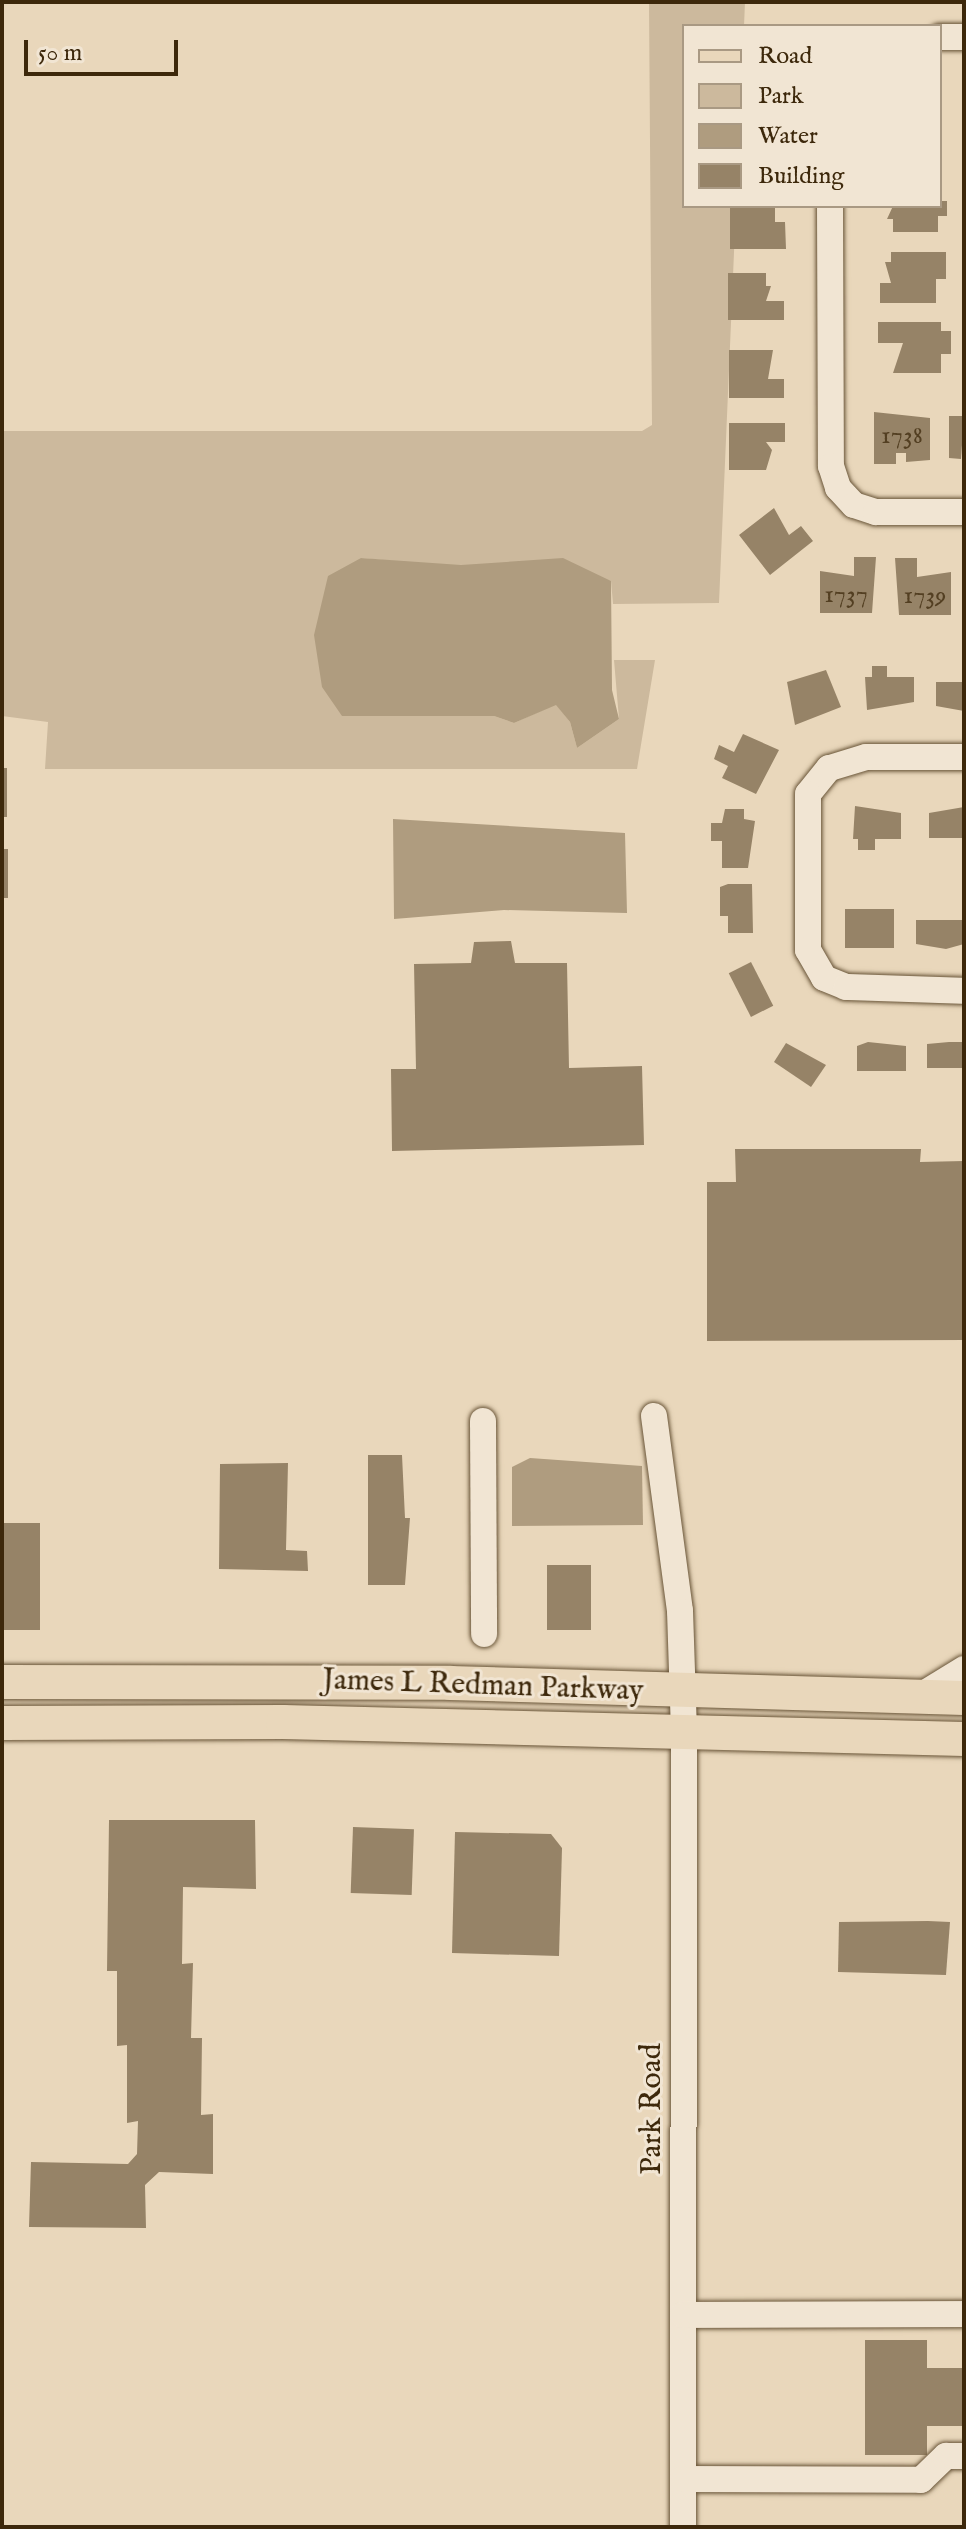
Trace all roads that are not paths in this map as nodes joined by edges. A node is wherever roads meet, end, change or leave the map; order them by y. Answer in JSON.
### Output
{"nodes":[{"id":1,"x":942,"y":37,"type":"edge"},
{"id":2,"x":964,"y":37,"type":"edge"},
{"id":3,"x":830,"y":208,"type":"edge"},
{"id":4,"x":964,"y":512,"type":"edge"},
{"id":5,"x":964,"y":757,"type":"edge"},
{"id":6,"x":964,"y":991,"type":"edge"},
{"id":7,"x":654,"y":1416,"type":"dead end"},
{"id":8,"x":483,"y":1421,"type":"dead end"},
{"id":9,"x":484,"y":1634,"type":"dead end"},
{"id":10,"x":964,"y":1669,"type":"edge"},
{"id":11,"x":283,"y":1681,"type":"junction"},
{"id":12,"x":2,"y":1682,"type":"edge"},
{"id":13,"x":681,"y":1691,"type":"junction"},
{"id":14,"x":919,"y":1696,"type":"junction"},
{"id":15,"x":964,"y":1698,"type":"edge"},
{"id":16,"x":964,"y":1705,"type":"edge"},
{"id":17,"x":283,"y":1722,"type":"junction"},
{"id":18,"x":2,"y":1723,"type":"edge"},
{"id":19,"x":684,"y":1730,"type":"junction"},
{"id":20,"x":964,"y":1739,"type":"edge"},
{"id":21,"x":964,"y":2314,"type":"edge"},
{"id":22,"x":683,"y":2315,"type":"junction"},
{"id":23,"x":964,"y":2456,"type":"edge"},
{"id":24,"x":683,"y":2479,"type":"junction"},
{"id":25,"x":683,"y":2527,"type":"edge"}],
"edges":[{"from":1,"to":2,"type":"street"},
{"from":3,"to":4,"type":"street"},
{"from":5,"to":6,"type":"street"},
{"from":7,"to":13,"type":"street","name":"Park Road"},
{"from":8,"to":9,"type":"street"},
{"from":10,"to":14,"type":"street"},
{"from":11,"to":12,"type":"main road","name":"James L Redman Parkway"},
{"from":11,"to":13,"type":"main road","name":"James L Redman Parkway"},
{"from":11,"to":17,"type":"street"},
{"from":13,"to":14,"type":"main road","name":"James L Redman Parkway"},
{"from":13,"to":19,"type":"street","name":"Park Road"},
{"from":14,"to":15,"type":"main road","name":"James L Redman Parkway"},
{"from":16,"to":19,"type":"main road"},
{"from":17,"to":18,"type":"main road","name":"James L Redman Parkway"},
{"from":17,"to":19,"type":"main road","name":"James L Redman Parkway"},
{"from":19,"to":20,"type":"main road","name":"James L Redman Parkway"},
{"from":19,"to":22,"type":"street","name":"Park Road"},
{"from":21,"to":22,"type":"street"},
{"from":22,"to":24,"type":"street","name":"Park Road"},
{"from":23,"to":24,"type":"street"},
{"from":24,"to":25,"type":"street","name":"Park Road"}]}
